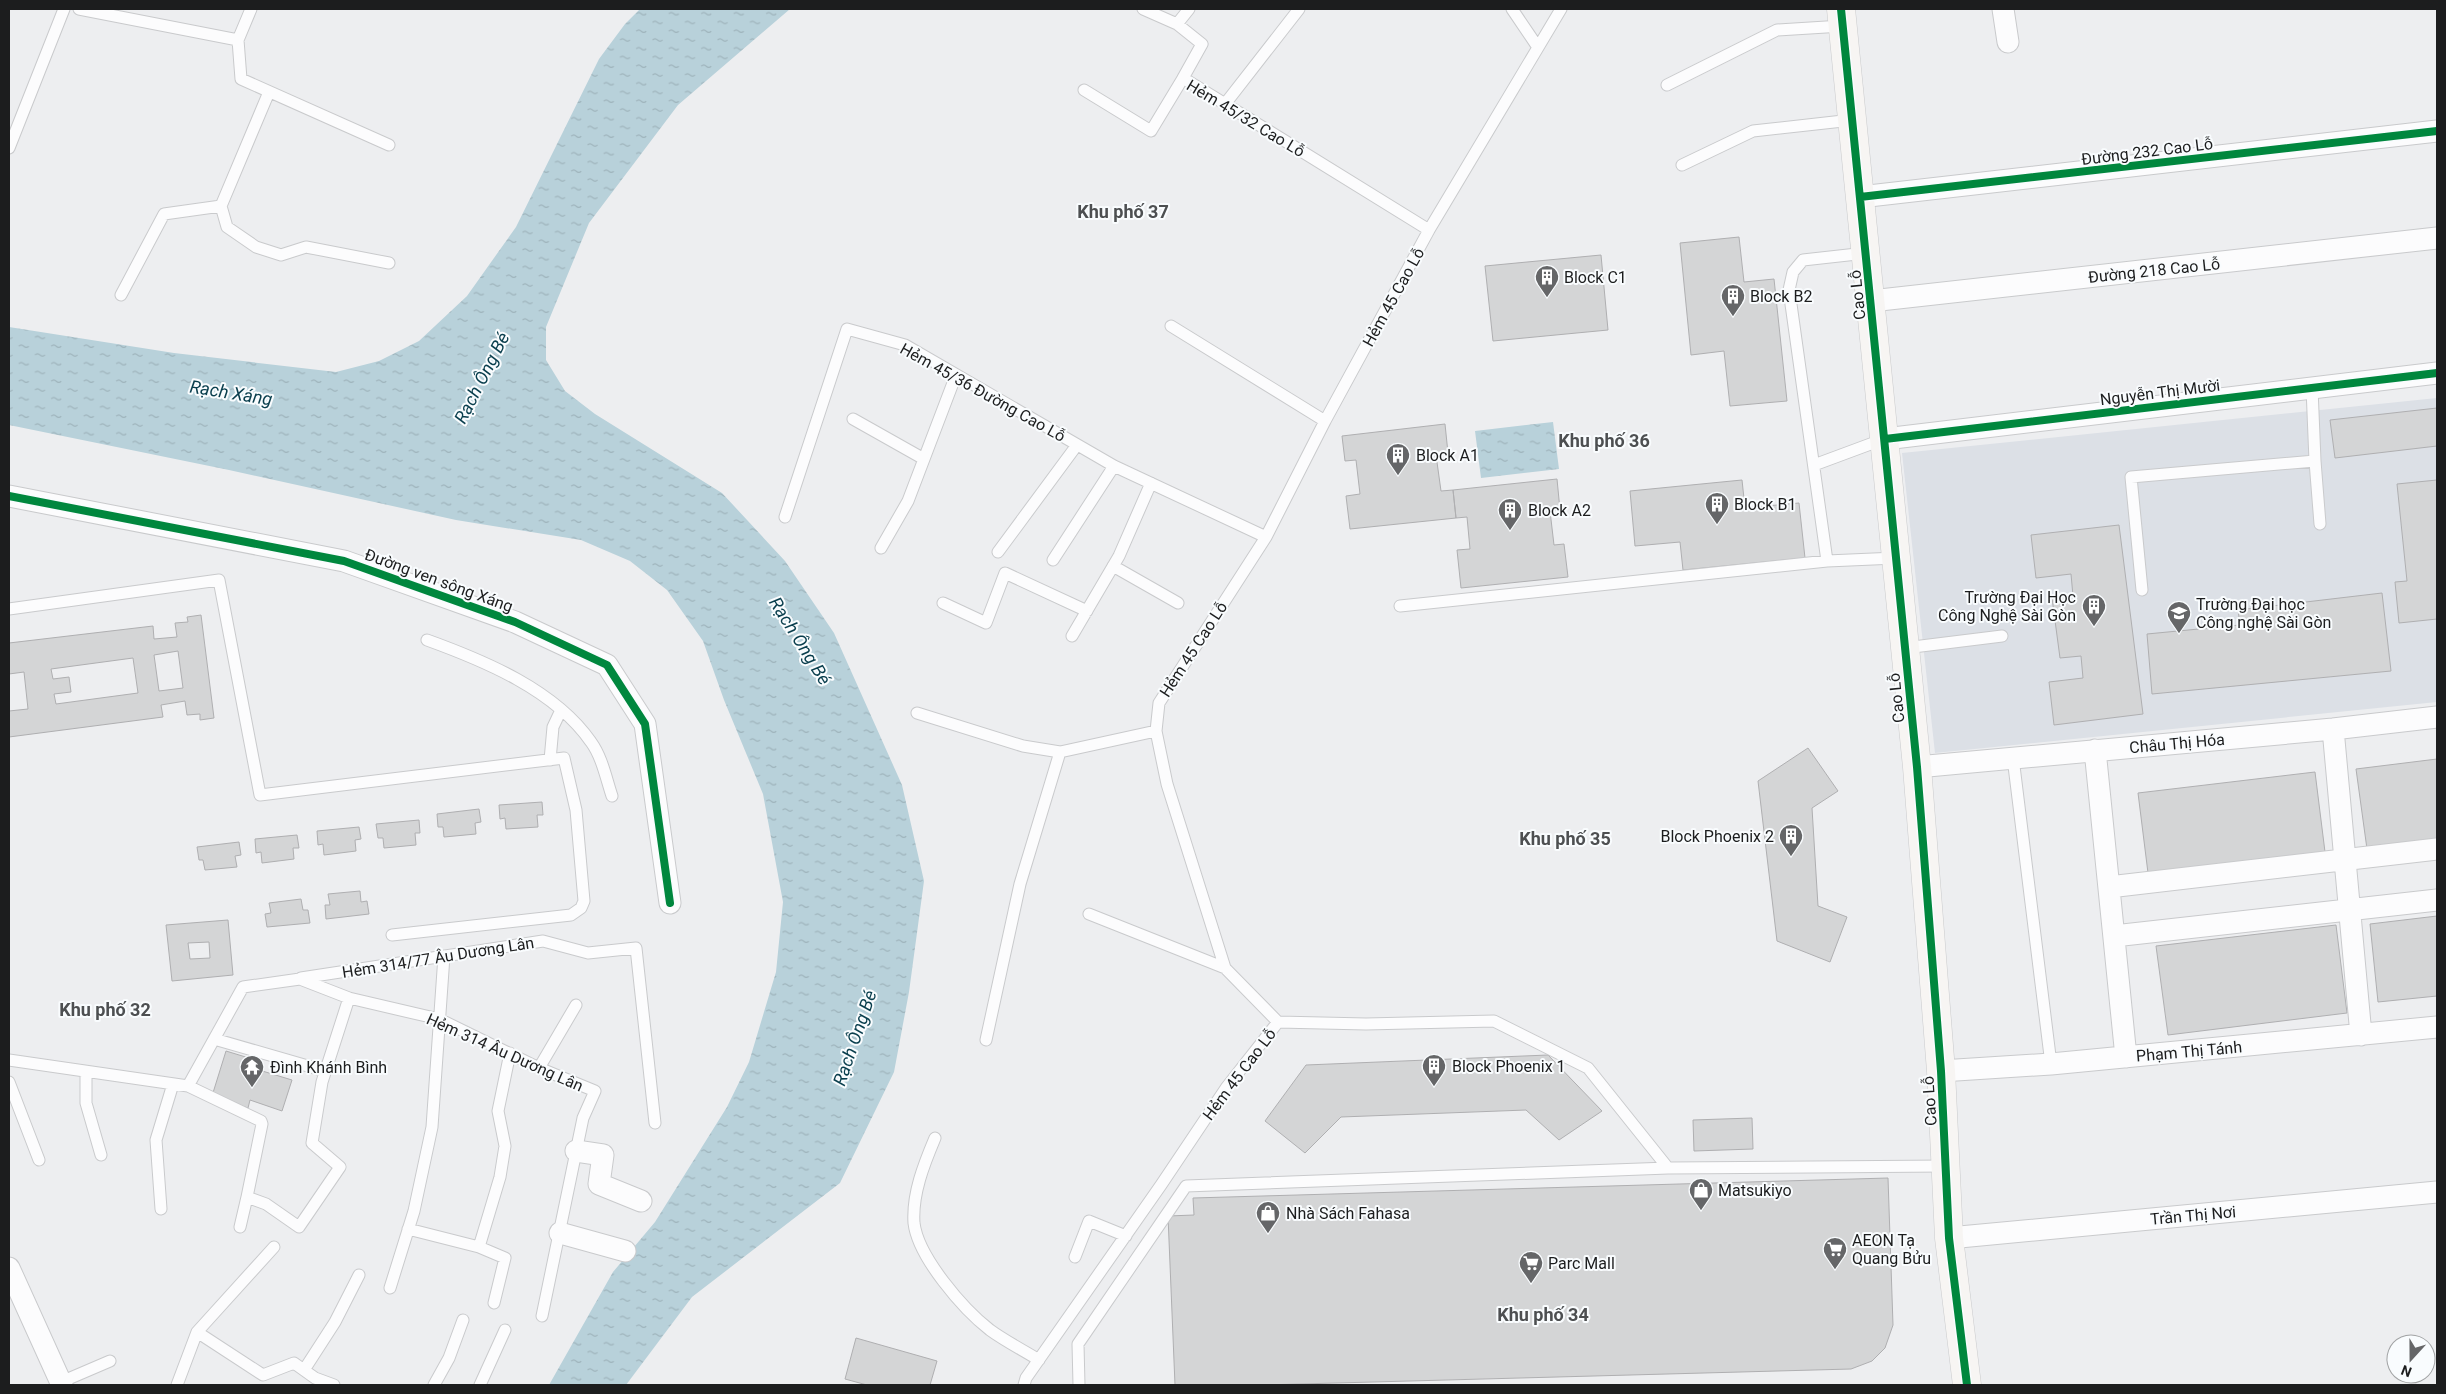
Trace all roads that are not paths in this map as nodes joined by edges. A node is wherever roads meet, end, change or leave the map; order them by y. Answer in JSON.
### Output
{"nodes":[{"id":1,"x":64,"y":9,"type":"edge"},
{"id":2,"x":80,"y":9,"type":"edge"},
{"id":3,"x":142,"y":9,"type":"edge"},
{"id":4,"x":251,"y":9,"type":"edge"},
{"id":5,"x":1143,"y":9,"type":"edge"},
{"id":6,"x":1189,"y":9,"type":"edge"},
{"id":7,"x":1299,"y":9,"type":"edge"},
{"id":8,"x":1512,"y":9,"type":"edge"},
{"id":9,"x":1562,"y":9,"type":"edge"},
{"id":10,"x":2002,"y":9,"type":"edge"},
{"id":11,"x":1841,"y":17,"type":"edge"},
{"id":12,"x":137,"y":20,"type":"junction"},
{"id":13,"x":1177,"y":24,"type":"junction"},
{"id":14,"x":238,"y":40,"type":"junction"},
{"id":15,"x":2008,"y":42,"type":"dead end"},
{"id":16,"x":1537,"y":46,"type":"junction"},
{"id":17,"x":1183,"y":78,"type":"junction"},
{"id":18,"x":1667,"y":85,"type":"dead end"},
{"id":19,"x":1084,"y":90,"type":"dead end"},
{"id":20,"x":269,"y":92,"type":"junction"},
{"id":21,"x":1225,"y":104,"type":"junction"},
{"id":22,"x":1852,"y":120,"type":"junction"},
{"id":23,"x":2437,"y":131,"type":"edge"},
{"id":24,"x":388,"y":145,"type":"dead end"},
{"id":25,"x":9,"y":148,"type":"edge"},
{"id":26,"x":1682,"y":165,"type":"dead end"},
{"id":27,"x":1860,"y":197,"type":"junction"},
{"id":28,"x":221,"y":206,"type":"junction"},
{"id":29,"x":1429,"y":230,"type":"junction"},
{"id":30,"x":2437,"y":238,"type":"edge"},
{"id":31,"x":1866,"y":253,"type":"junction"},
{"id":32,"x":389,"y":263,"type":"dead end"},
{"id":33,"x":120,"y":295,"type":"dead end"},
{"id":34,"x":1871,"y":301,"type":"junction"},
{"id":35,"x":1171,"y":326,"type":"dead end"},
{"id":36,"x":2437,"y":373,"type":"edge"},
{"id":37,"x":956,"y":375,"type":"junction"},
{"id":38,"x":2312,"y":388,"type":"junction"},
{"id":39,"x":853,"y":419,"type":"dead end"},
{"id":40,"x":1325,"y":421,"type":"junction"},
{"id":41,"x":1885,"y":438,"type":"junction"},
{"id":42,"x":1077,"y":445,"type":"junction"},
{"id":43,"x":924,"y":459,"type":"junction"},
{"id":44,"x":2315,"y":461,"type":"junction"},
{"id":45,"x":1814,"y":465,"type":"junction"},
{"id":46,"x":1114,"y":466,"type":"junction"},
{"id":47,"x":1151,"y":483,"type":"junction"},
{"id":48,"x":9,"y":496,"type":"edge"},
{"id":49,"x":785,"y":517,"type":"dead end"},
{"id":50,"x":2320,"y":524,"type":"dead end"},
{"id":51,"x":1266,"y":537,"type":"junction"},
{"id":52,"x":881,"y":548,"type":"dead end"},
{"id":53,"x":998,"y":552,"type":"dead end"},
{"id":54,"x":1896,"y":558,"type":"junction"},
{"id":55,"x":1053,"y":560,"type":"dead end"},
{"id":56,"x":1827,"y":561,"type":"junction"},
{"id":57,"x":1113,"y":566,"type":"junction"},
{"id":58,"x":2142,"y":590,"type":"dead end"},
{"id":59,"x":943,"y":603,"type":"dead end"},
{"id":60,"x":1178,"y":603,"type":"dead end"},
{"id":61,"x":1400,"y":606,"type":"dead end"},
{"id":62,"x":9,"y":609,"type":"edge"},
{"id":63,"x":1087,"y":611,"type":"junction"},
{"id":64,"x":1072,"y":636,"type":"dead end"},
{"id":65,"x":2002,"y":636,"type":"dead end"},
{"id":66,"x":427,"y":640,"type":"dead end"},
{"id":67,"x":1904,"y":648,"type":"junction"},
{"id":68,"x":561,"y":710,"type":"junction"},
{"id":69,"x":917,"y":713,"type":"dead end"},
{"id":70,"x":2437,"y":717,"type":"edge"},
{"id":71,"x":2333,"y":729,"type":"junction"},
{"id":72,"x":1156,"y":731,"type":"junction"},
{"id":73,"x":2095,"y":750,"type":"junction"},
{"id":74,"x":1060,"y":752,"type":"junction"},
{"id":75,"x":2013,"y":758,"type":"junction"},
{"id":76,"x":550,"y":760,"type":"junction"},
{"id":77,"x":1917,"y":767,"type":"junction"},
{"id":78,"x":612,"y":796,"type":"dead end"},
{"id":79,"x":2437,"y":849,"type":"edge"},
{"id":80,"x":2345,"y":860,"type":"junction"},
{"id":81,"x":2109,"y":887,"type":"junction"},
{"id":82,"x":2437,"y":900,"type":"edge"},
{"id":83,"x":670,"y":903,"type":"dead end"},
{"id":84,"x":2350,"y":910,"type":"junction"},
{"id":85,"x":1089,"y":914,"type":"dead end"},
{"id":86,"x":392,"y":934,"type":"dead end"},
{"id":87,"x":2114,"y":936,"type":"junction"},
{"id":88,"x":444,"y":956,"type":"junction"},
{"id":89,"x":1225,"y":968,"type":"junction"},
{"id":90,"x":300,"y":979,"type":"junction"},
{"id":91,"x":349,"y":998,"type":"junction"},
{"id":92,"x":576,"y":1005,"type":"dead end"},
{"id":93,"x":439,"y":1019,"type":"junction"},
{"id":94,"x":1278,"y":1022,"type":"junction"},
{"id":95,"x":2437,"y":1027,"type":"edge"},
{"id":96,"x":2361,"y":1035,"type":"junction"},
{"id":97,"x":214,"y":1039,"type":"junction"},
{"id":98,"x":986,"y":1040,"type":"dead end"},
{"id":99,"x":510,"y":1053,"type":"junction"},
{"id":100,"x":2126,"y":1057,"type":"junction"},
{"id":101,"x":9,"y":1060,"type":"edge"},
{"id":102,"x":2051,"y":1064,"type":"junction"},
{"id":103,"x":539,"y":1068,"type":"junction"},
{"id":104,"x":1941,"y":1071,"type":"junction"},
{"id":105,"x":86,"y":1072,"type":"junction"},
{"id":106,"x":325,"y":1072,"type":"junction"},
{"id":107,"x":9,"y":1082,"type":"edge"},
{"id":108,"x":174,"y":1084,"type":"junction"},
{"id":109,"x":188,"y":1086,"type":"junction"},
{"id":110,"x":656,"y":1123,"type":"dead end"},
{"id":111,"x":935,"y":1138,"type":"dead end"},
{"id":112,"x":576,"y":1151,"type":"junction"},
{"id":113,"x":101,"y":1155,"type":"dead end"},
{"id":114,"x":39,"y":1160,"type":"dead end"},
{"id":115,"x":1947,"y":1166,"type":"junction"},
{"id":116,"x":1668,"y":1168,"type":"junction"},
{"id":117,"x":2437,"y":1192,"type":"edge"},
{"id":118,"x":247,"y":1196,"type":"junction"},
{"id":119,"x":641,"y":1201,"type":"dead end"},
{"id":120,"x":161,"y":1209,"type":"dead end"},
{"id":121,"x":240,"y":1226,"type":"dead end"},
{"id":122,"x":408,"y":1230,"type":"junction"},
{"id":123,"x":560,"y":1233,"type":"junction"},
{"id":124,"x":1126,"y":1236,"type":"junction"},
{"id":125,"x":1949,"y":1238,"type":"junction"},
{"id":126,"x":274,"y":1246,"type":"dead end"},
{"id":127,"x":479,"y":1247,"type":"junction"},
{"id":128,"x":625,"y":1251,"type":"dead end"},
{"id":129,"x":1075,"y":1257,"type":"dead end"},
{"id":130,"x":9,"y":1268,"type":"edge"},
{"id":131,"x":359,"y":1275,"type":"dead end"},
{"id":132,"x":390,"y":1288,"type":"dead end"},
{"id":133,"x":494,"y":1303,"type":"dead end"},
{"id":134,"x":542,"y":1316,"type":"dead end"},
{"id":135,"x":464,"y":1320,"type":"dead end"},
{"id":136,"x":505,"y":1330,"type":"dead end"},
{"id":137,"x":197,"y":1332,"type":"junction"},
{"id":138,"x":1039,"y":1360,"type":"junction"},
{"id":139,"x":110,"y":1361,"type":"dead end"},
{"id":140,"x":304,"y":1370,"type":"junction"},
{"id":141,"x":62,"y":1383,"type":"edge"},
{"id":142,"x":177,"y":1385,"type":"edge"},
{"id":143,"x":334,"y":1385,"type":"edge"},
{"id":144,"x":434,"y":1385,"type":"edge"},
{"id":145,"x":480,"y":1385,"type":"edge"},
{"id":146,"x":1024,"y":1385,"type":"edge"},
{"id":147,"x":1079,"y":1385,"type":"edge"},
{"id":148,"x":1967,"y":1385,"type":"edge"}],
"edges":[{"from":1,"to":25,"type":"lane"},
{"from":2,"to":12,"type":"lane"},
{"from":3,"to":12,"type":"lane"},
{"from":4,"to":14,"type":"lane"},
{"from":5,"to":13,"type":"lane"},
{"from":6,"to":13,"type":"lane"},
{"from":7,"to":21,"type":"lane"},
{"from":8,"to":16,"type":"lane"},
{"from":9,"to":16,"type":"lane","name":"Hẻm 45 Cao Lỗ"},
{"from":10,"to":15,"type":"street"},
{"from":11,"to":18,"type":"lane"},
{"from":11,"to":22,"type":"street","name":"Cao Lỗ"},
{"from":12,"to":14,"type":"lane"},
{"from":13,"to":17,"type":"lane"},
{"from":14,"to":20,"type":"lane"},
{"from":16,"to":29,"type":"lane","name":"Hẻm 45 Cao Lỗ"},
{"from":17,"to":19,"type":"lane","name":"Hẻm 45/32 Cao Lỗ"},
{"from":17,"to":21,"type":"lane","name":"Hẻm 45/32 Cao Lỗ"},
{"from":20,"to":24,"type":"lane"},
{"from":20,"to":28,"type":"lane"},
{"from":21,"to":29,"type":"lane","name":"Hẻm 45/32 Cao Lỗ"},
{"from":22,"to":26,"type":"lane"},
{"from":22,"to":27,"type":"street","name":"Cao Lỗ"},
{"from":23,"to":27,"type":"street","name":"Đường 232 Cao Lỗ"},
{"from":27,"to":31,"type":"street","name":"Cao Lỗ"},
{"from":28,"to":32,"type":"lane"},
{"from":28,"to":33,"type":"lane"},
{"from":29,"to":40,"type":"lane","name":"Hẻm 45 Cao Lỗ"},
{"from":30,"to":34,"type":"street","name":"Đường 218 Cao Lỗ"},
{"from":31,"to":34,"type":"street","name":"Cao Lỗ"},
{"from":31,"to":45,"type":"lane"},
{"from":34,"to":41,"type":"street","name":"Cao Lỗ"},
{"from":35,"to":40,"type":"lane"},
{"from":36,"to":38,"type":"street","name":"Nguyễn Thị Mười"},
{"from":37,"to":42,"type":"lane","name":"Hẻm 45/36 Đường Cao Lỗ"},
{"from":37,"to":43,"type":"lane"},
{"from":37,"to":49,"type":"lane","name":"Hẻm 45/36 Đường Cao Lỗ"},
{"from":38,"to":41,"type":"street","name":"Nguyễn Thị Mười"},
{"from":38,"to":44,"type":"lane"},
{"from":39,"to":43,"type":"lane"},
{"from":40,"to":51,"type":"lane","name":"Hẻm 45 Cao Lỗ"},
{"from":41,"to":45,"type":"lane"},
{"from":41,"to":54,"type":"street","name":"Cao Lỗ"},
{"from":42,"to":46,"type":"lane","name":"Hẻm 45/36 Đường Cao Lỗ"},
{"from":42,"to":53,"type":"lane"},
{"from":43,"to":52,"type":"lane"},
{"from":44,"to":50,"type":"lane"},
{"from":44,"to":58,"type":"lane"},
{"from":45,"to":56,"type":"lane"},
{"from":46,"to":47,"type":"lane","name":"Hẻm 45/36 Đường Cao Lỗ"},
{"from":46,"to":55,"type":"lane"},
{"from":47,"to":51,"type":"lane","name":"Hẻm 45/36 Đường Cao Lỗ"},
{"from":47,"to":57,"type":"lane"},
{"from":48,"to":83,"type":"street","name":"Đường ven sông Xáng"},
{"from":51,"to":72,"type":"lane","name":"Hẻm 45 Cao Lỗ"},
{"from":54,"to":56,"type":"lane"},
{"from":54,"to":67,"type":"street","name":"Cao Lỗ"},
{"from":56,"to":61,"type":"lane"},
{"from":57,"to":60,"type":"lane"},
{"from":57,"to":63,"type":"lane"},
{"from":59,"to":63,"type":"lane"},
{"from":62,"to":76,"type":"lane"},
{"from":63,"to":64,"type":"lane"},
{"from":65,"to":67,"type":"lane"},
{"from":66,"to":68,"type":"lane"},
{"from":67,"to":77,"type":"street","name":"Cao Lỗ"},
{"from":68,"to":76,"type":"lane"},
{"from":68,"to":78,"type":"lane"},
{"from":69,"to":74,"type":"lane"},
{"from":70,"to":71,"type":"street","name":"Châu Thị Hóa"},
{"from":71,"to":73,"type":"street","name":"Châu Thị Hóa"},
{"from":71,"to":80,"type":"street"},
{"from":72,"to":74,"type":"lane"},
{"from":72,"to":89,"type":"lane","name":"Hẻm 45 Cao Lỗ"},
{"from":73,"to":75,"type":"street","name":"Châu Thị Hóa"},
{"from":73,"to":81,"type":"street"},
{"from":74,"to":98,"type":"lane"},
{"from":75,"to":77,"type":"street","name":"Châu Thị Hóa"},
{"from":75,"to":102,"type":"lane"},
{"from":76,"to":86,"type":"lane"},
{"from":77,"to":104,"type":"street","name":"Cao Lỗ"},
{"from":79,"to":80,"type":"street"},
{"from":80,"to":81,"type":"street"},
{"from":80,"to":84,"type":"street"},
{"from":81,"to":87,"type":"street"},
{"from":82,"to":84,"type":"street"},
{"from":84,"to":87,"type":"street"},
{"from":84,"to":96,"type":"street"},
{"from":85,"to":89,"type":"lane"},
{"from":87,"to":100,"type":"street"},
{"from":88,"to":90,"type":"lane","name":"Hẻm 314/77 Âu Dương Lân"},
{"from":88,"to":93,"type":"lane"},
{"from":88,"to":110,"type":"lane","name":"Hẻm 314/77 Âu Dương Lân"},
{"from":89,"to":94,"type":"lane","name":"Hẻm 45 Cao Lỗ"},
{"from":90,"to":91,"type":"lane","name":"Hẻm 314 Âu Dương Lân"},
{"from":90,"to":97,"type":"lane","name":"Hẻm 314 Âu Dương Lân"},
{"from":91,"to":93,"type":"lane","name":"Hẻm 314 Âu Dương Lân"},
{"from":91,"to":106,"type":"lane"},
{"from":92,"to":103,"type":"lane"},
{"from":93,"to":99,"type":"lane","name":"Hẻm 314 Âu Dương Lân"},
{"from":93,"to":122,"type":"lane"},
{"from":94,"to":116,"type":"lane"},
{"from":94,"to":124,"type":"lane","name":"Hẻm 45 Cao Lỗ"},
{"from":95,"to":96,"type":"street","name":"Phạm Thị Tánh"},
{"from":96,"to":100,"type":"street","name":"Phạm Thị Tánh"},
{"from":97,"to":106,"type":"lane"},
{"from":97,"to":109,"type":"lane","name":"Hẻm 314 Âu Dương Lân"},
{"from":99,"to":103,"type":"lane","name":"Hẻm 314 Âu Dương Lân"},
{"from":99,"to":127,"type":"lane"},
{"from":100,"to":102,"type":"street","name":"Phạm Thị Tánh"},
{"from":101,"to":105,"type":"lane"},
{"from":102,"to":104,"type":"street","name":"Phạm Thị Tánh"},
{"from":103,"to":112,"type":"lane","name":"Hẻm 314 Âu Dương Lân"},
{"from":104,"to":115,"type":"street","name":"Cao Lỗ"},
{"from":105,"to":108,"type":"lane"},
{"from":105,"to":113,"type":"lane"},
{"from":106,"to":118,"type":"lane"},
{"from":107,"to":114,"type":"lane"},
{"from":108,"to":109,"type":"lane"},
{"from":108,"to":120,"type":"lane"},
{"from":109,"to":118,"type":"lane"},
{"from":111,"to":138,"type":"lane"},
{"from":112,"to":119,"type":"street"},
{"from":112,"to":123,"type":"lane","name":"Hẻm 314 Âu Dương Lân"},
{"from":115,"to":116,"type":"lane"},
{"from":115,"to":125,"type":"street","name":"Cao Lỗ"},
{"from":116,"to":147,"type":"lane"},
{"from":117,"to":125,"type":"street","name":"Trần Thị Nơi"},
{"from":118,"to":121,"type":"lane"},
{"from":122,"to":127,"type":"lane"},
{"from":122,"to":132,"type":"lane"},
{"from":123,"to":128,"type":"street"},
{"from":123,"to":134,"type":"lane","name":"Hẻm 314 Âu Dương Lân"},
{"from":124,"to":129,"type":"lane"},
{"from":124,"to":138,"type":"lane","name":"Hẻm 45 Cao Lỗ"},
{"from":125,"to":148,"type":"street","name":"Cao Lỗ"},
{"from":126,"to":137,"type":"lane"},
{"from":127,"to":133,"type":"lane"},
{"from":130,"to":141,"type":"street"},
{"from":131,"to":140,"type":"lane"},
{"from":135,"to":144,"type":"lane"},
{"from":136,"to":145,"type":"lane"},
{"from":137,"to":140,"type":"lane"},
{"from":137,"to":142,"type":"lane"},
{"from":138,"to":146,"type":"lane","name":"Hẻm 45 Cao Lỗ"},
{"from":139,"to":141,"type":"lane"},
{"from":140,"to":143,"type":"lane"}]}
